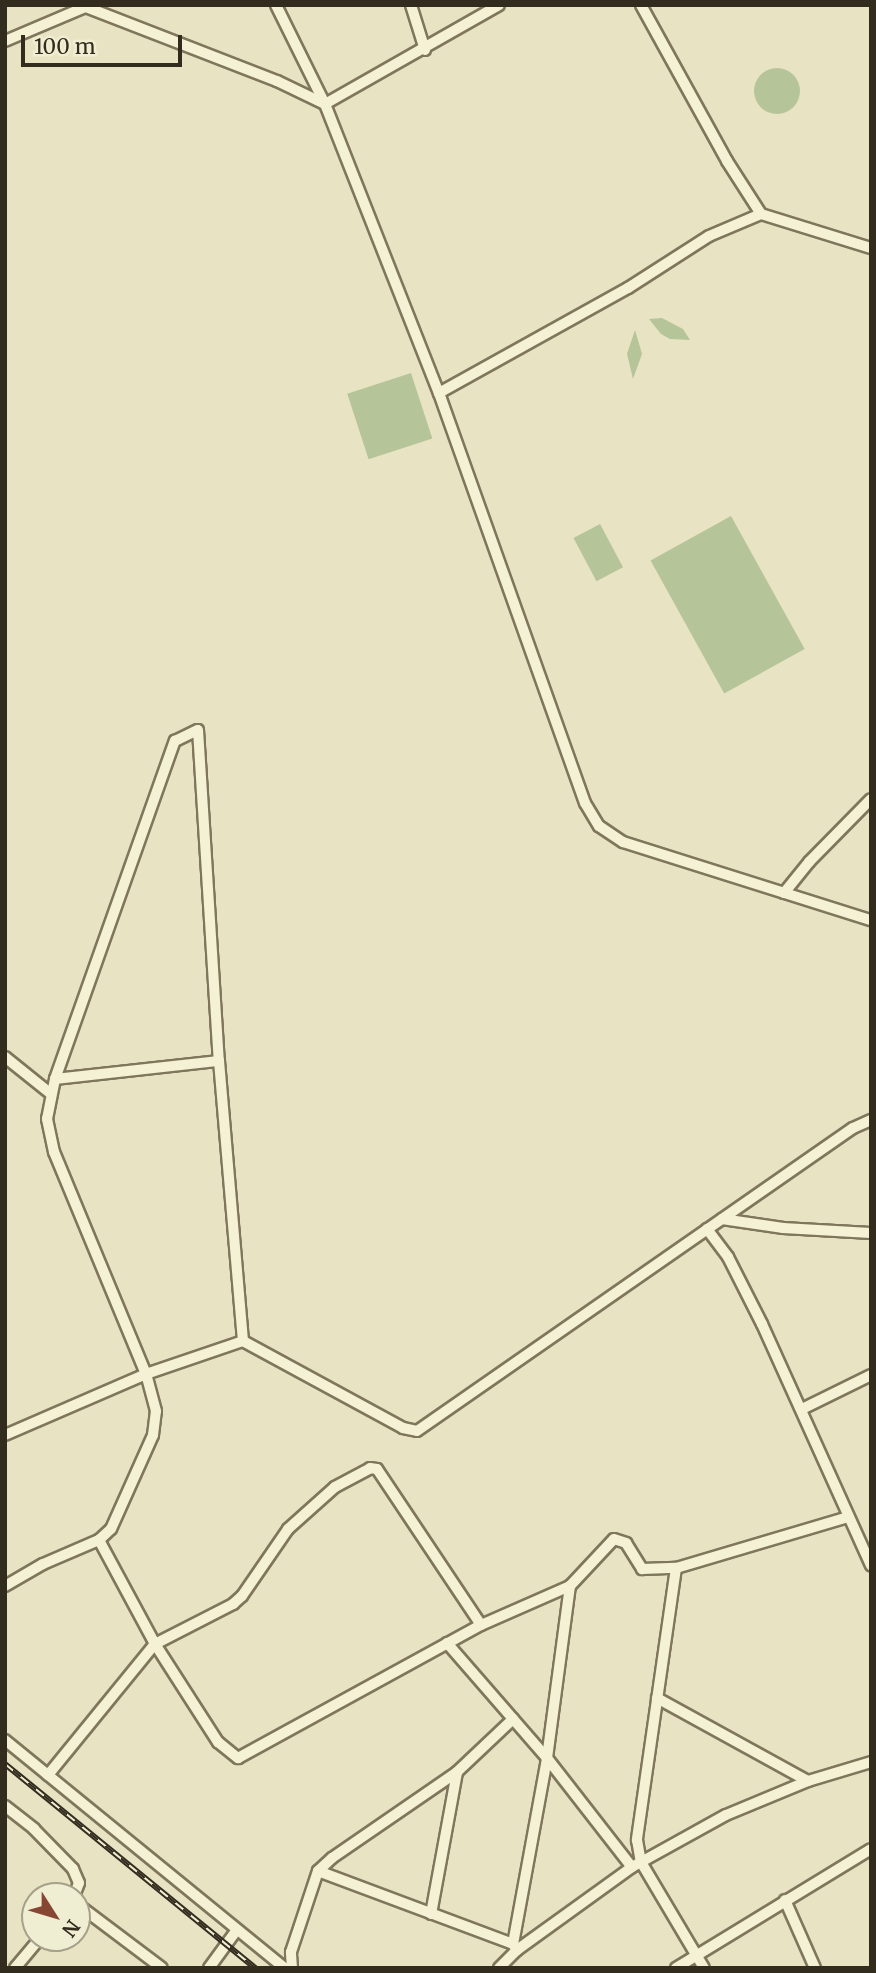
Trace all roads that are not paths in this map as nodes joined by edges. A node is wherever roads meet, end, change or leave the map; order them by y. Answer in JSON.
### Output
{"nodes":[{"id":1,"x":276,"y":5,"type":"edge"},
{"id":2,"x":411,"y":5,"type":"edge"},
{"id":3,"x":499,"y":5,"type":"edge"},
{"id":4,"x":641,"y":5,"type":"edge"},
{"id":5,"x":88,"y":6,"type":"edge"},
{"id":6,"x":5,"y":41,"type":"edge"},
{"id":7,"x":425,"y":50,"type":"junction"},
{"id":8,"x":325,"y":104,"type":"junction"},
{"id":9,"x":761,"y":214,"type":"junction"},
{"id":10,"x":871,"y":247,"type":"edge"},
{"id":11,"x":439,"y":393,"type":"junction"},
{"id":12,"x":871,"y":799,"type":"edge"},
{"id":13,"x":784,"y":893,"type":"junction"},
{"id":14,"x":871,"y":920,"type":"edge"},
{"id":15,"x":5,"y":1057,"type":"edge"},
{"id":16,"x":219,"y":1061,"type":"junction"},
{"id":17,"x":55,"y":1079,"type":"junction"},
{"id":18,"x":51,"y":1094,"type":"junction"},
{"id":19,"x":871,"y":1120,"type":"edge"},
{"id":20,"x":722,"y":1219,"type":"junction"},
{"id":21,"x":707,"y":1229,"type":"junction"},
{"id":22,"x":871,"y":1234,"type":"edge"},
{"id":23,"x":243,"y":1341,"type":"junction"},
{"id":24,"x":146,"y":1374,"type":"junction"},
{"id":25,"x":871,"y":1375,"type":"edge"},
{"id":26,"x":802,"y":1409,"type":"junction"},
{"id":27,"x":5,"y":1435,"type":"edge"},
{"id":28,"x":848,"y":1517,"type":"junction"},
{"id":29,"x":99,"y":1540,"type":"junction"},
{"id":30,"x":871,"y":1565,"type":"edge"},
{"id":31,"x":676,"y":1568,"type":"junction"},
{"id":32,"x":5,"y":1586,"type":"edge"},
{"id":33,"x":570,"y":1587,"type":"junction"},
{"id":34,"x":481,"y":1625,"type":"junction"},
{"id":35,"x":447,"y":1643,"type":"junction"},
{"id":36,"x":155,"y":1644,"type":"junction"},
{"id":37,"x":657,"y":1698,"type":"junction"},
{"id":38,"x":513,"y":1719,"type":"junction"},
{"id":39,"x":5,"y":1740,"type":"edge"},
{"id":40,"x":547,"y":1758,"type":"junction"},
{"id":41,"x":871,"y":1762,"type":"edge"},
{"id":42,"x":457,"y":1772,"type":"junction"},
{"id":43,"x":48,"y":1776,"type":"junction"},
{"id":44,"x":808,"y":1781,"type":"junction"},
{"id":45,"x":5,"y":1806,"type":"edge"},
{"id":46,"x":871,"y":1849,"type":"edge"},
{"id":47,"x":636,"y":1864,"type":"junction"},
{"id":48,"x":318,"y":1871,"type":"junction"},
{"id":49,"x":79,"y":1882,"type":"edge"},
{"id":50,"x":785,"y":1900,"type":"junction"},
{"id":51,"x":431,"y":1914,"type":"junction"},
{"id":52,"x":91,"y":1915,"type":"edge"},
{"id":53,"x":236,"y":1931,"type":"junction"},
{"id":54,"x":515,"y":1947,"type":"junction"},
{"id":55,"x":28,"y":1952,"type":"edge"},
{"id":56,"x":696,"y":1953,"type":"junction"},
{"id":57,"x":15,"y":1968,"type":"edge"},
{"id":58,"x":162,"y":1968,"type":"edge"},
{"id":59,"x":209,"y":1968,"type":"edge"},
{"id":60,"x":285,"y":1968,"type":"edge"},
{"id":61,"x":292,"y":1968,"type":"edge"},
{"id":62,"x":499,"y":1968,"type":"edge"},
{"id":63,"x":676,"y":1968,"type":"edge"},
{"id":64,"x":704,"y":1968,"type":"edge"},
{"id":65,"x":815,"y":1968,"type":"edge"}],
"edges":[{"from":1,"to":8,"type":"street"},
{"from":2,"to":7,"type":"street"},
{"from":3,"to":7,"type":"street"},
{"from":4,"to":9,"type":"street"},
{"from":5,"to":6,"type":"street"},
{"from":5,"to":8,"type":"street"},
{"from":7,"to":8,"type":"street"},
{"from":8,"to":11,"type":"street"},
{"from":9,"to":10,"type":"street"},
{"from":9,"to":11,"type":"street"},
{"from":11,"to":13,"type":"street"},
{"from":12,"to":13,"type":"street"},
{"from":13,"to":14,"type":"street"},
{"from":15,"to":18,"type":"street"},
{"from":16,"to":17,"type":"street"},
{"from":16,"to":17,"type":"street"},
{"from":16,"to":23,"type":"street"},
{"from":17,"to":18,"type":"street"},
{"from":18,"to":24,"type":"street"},
{"from":19,"to":20,"type":"street"},
{"from":20,"to":21,"type":"street"},
{"from":20,"to":22,"type":"street"},
{"from":21,"to":23,"type":"street"},
{"from":21,"to":26,"type":"street"},
{"from":23,"to":24,"type":"street"},
{"from":24,"to":27,"type":"street"},
{"from":24,"to":29,"type":"street"},
{"from":25,"to":26,"type":"street"},
{"from":26,"to":28,"type":"street"},
{"from":28,"to":30,"type":"street"},
{"from":28,"to":31,"type":"street"},
{"from":29,"to":32,"type":"street"},
{"from":29,"to":36,"type":"street"},
{"from":31,"to":33,"type":"street"},
{"from":31,"to":37,"type":"street"},
{"from":33,"to":34,"type":"street"},
{"from":33,"to":40,"type":"street"},
{"from":34,"to":35,"type":"street"},
{"from":34,"to":36,"type":"street"},
{"from":35,"to":36,"type":"street"},
{"from":35,"to":38,"type":"street"},
{"from":36,"to":43,"type":"street"},
{"from":37,"to":44,"type":"street"},
{"from":37,"to":47,"type":"street"},
{"from":38,"to":40,"type":"street"},
{"from":38,"to":42,"type":"street"},
{"from":39,"to":43,"type":"street"},
{"from":40,"to":47,"type":"street"},
{"from":40,"to":54,"type":"street"},
{"from":41,"to":44,"type":"street"},
{"from":42,"to":48,"type":"street"},
{"from":42,"to":51,"type":"street"},
{"from":43,"to":53,"type":"street"},
{"from":44,"to":47,"type":"street"},
{"from":45,"to":49,"type":"street"},
{"from":46,"to":50,"type":"street"},
{"from":47,"to":54,"type":"street"},
{"from":47,"to":56,"type":"street"},
{"from":48,"to":51,"type":"street"},
{"from":48,"to":61,"type":"street"},
{"from":50,"to":56,"type":"street"},
{"from":50,"to":65,"type":"street"},
{"from":51,"to":54,"type":"street"},
{"from":52,"to":58,"type":"street"},
{"from":53,"to":59,"type":"street"},
{"from":53,"to":60,"type":"street"},
{"from":54,"to":62,"type":"street"},
{"from":55,"to":57,"type":"street"},
{"from":56,"to":63,"type":"street"},
{"from":56,"to":64,"type":"street"}]}
